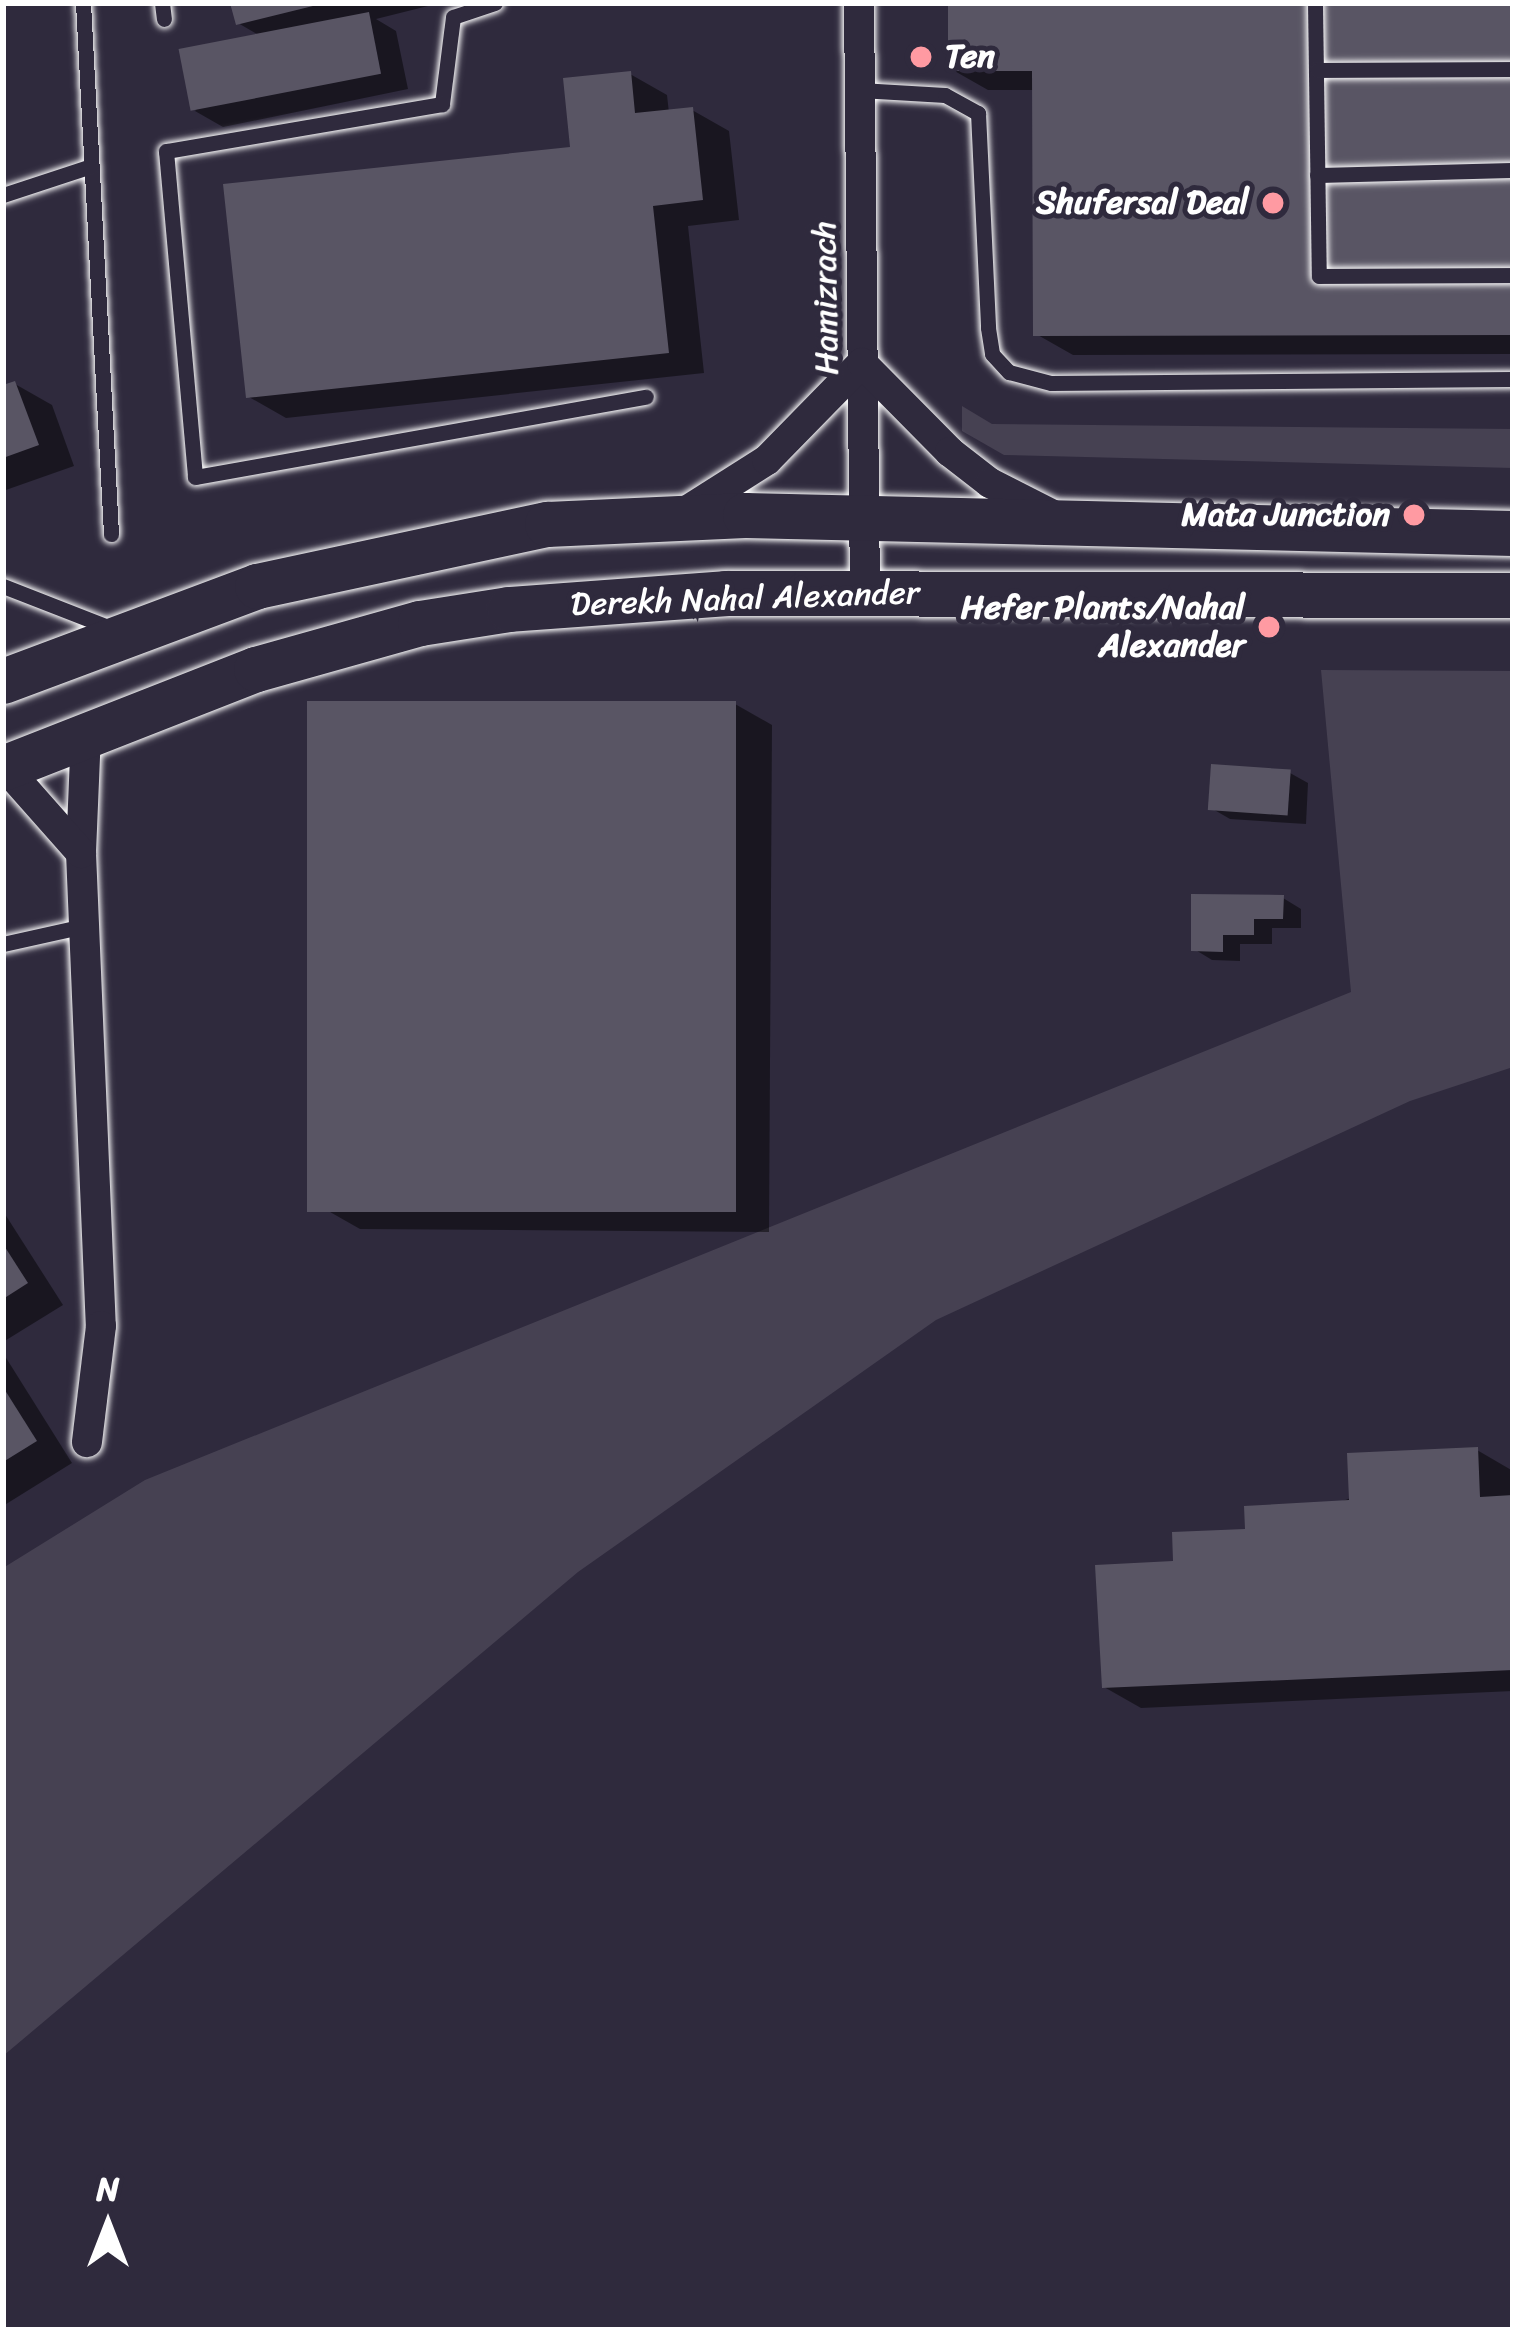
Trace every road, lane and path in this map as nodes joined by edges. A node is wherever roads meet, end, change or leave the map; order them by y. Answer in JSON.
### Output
{"nodes":[{"id":1,"x":83,"y":3,"type":"edge"},
{"id":2,"x":495,"y":3,"type":"edge"},
{"id":3,"x":859,"y":3,"type":"edge"},
{"id":4,"x":1315,"y":3,"type":"edge"},
{"id":5,"x":1513,"y":69,"type":"edge"},
{"id":6,"x":1317,"y":70,"type":"junction"},
{"id":7,"x":860,"y":90,"type":"junction"},
{"id":8,"x":91,"y":166,"type":"junction"},
{"id":9,"x":1513,"y":170,"type":"edge"},
{"id":10,"x":1317,"y":175,"type":"junction"},
{"id":11,"x":3,"y":195,"type":"edge"},
{"id":12,"x":1513,"y":274,"type":"edge"},
{"id":13,"x":862,"y":363,"type":"junction"},
{"id":14,"x":1513,"y":380,"type":"edge"},
{"id":15,"x":646,"y":397,"type":"dead end"},
{"id":16,"x":679,"y":516,"type":"junction"},
{"id":17,"x":864,"y":519,"type":"junction"},
{"id":18,"x":1076,"y":526,"type":"junction"},
{"id":19,"x":1513,"y":533,"type":"edge"},
{"id":20,"x":111,"y":534,"type":"dead end"},
{"id":21,"x":3,"y":586,"type":"edge"},
{"id":22,"x":865,"y":593,"type":"junction"},
{"id":23,"x":1513,"y":595,"type":"edge"},
{"id":24,"x":126,"y":632,"type":"junction"},
{"id":25,"x":3,"y":681,"type":"edge"},
{"id":26,"x":86,"y":733,"type":"junction"},
{"id":27,"x":4,"y":768,"type":"edge"},
{"id":28,"x":81,"y":853,"type":"junction"},
{"id":29,"x":84,"y":926,"type":"junction"},
{"id":30,"x":3,"y":944,"type":"edge"},
{"id":31,"x":88,"y":1442,"type":"dead end"}],
"edges":[{"from":1,"to":8,"type":"lane"},
{"from":2,"to":15,"type":"lane"},
{"from":3,"to":7,"type":"street","name":"Hamizrach"},
{"from":4,"to":6,"type":"lane"},
{"from":5,"to":6,"type":"lane"},
{"from":6,"to":10,"type":"lane"},
{"from":7,"to":13,"type":"street","name":"Hamizrach"},
{"from":7,"to":14,"type":"lane"},
{"from":8,"to":11,"type":"lane"},
{"from":8,"to":20,"type":"lane"},
{"from":9,"to":10,"type":"lane"},
{"from":10,"to":12,"type":"lane"},
{"from":13,"to":16,"type":"street"},
{"from":13,"to":17,"type":"street","name":"Hamizrach"},
{"from":13,"to":18,"type":"street"},
{"from":16,"to":17,"type":"street"},
{"from":16,"to":24,"type":"street"},
{"from":17,"to":18,"type":"street"},
{"from":17,"to":22,"type":"street","name":"Hamizrach"},
{"from":18,"to":19,"type":"street"},
{"from":21,"to":24,"type":"lane"},
{"from":22,"to":23,"type":"street","name":"Derekh Nahal Alexander"},
{"from":22,"to":26,"type":"street","name":"Derekh Nahal Alexander"},
{"from":24,"to":25,"type":"street"},
{"from":26,"to":27,"type":"street","name":"Derekh Nahal Alexander"},
{"from":26,"to":28,"type":"street"},
{"from":27,"to":28,"type":"street"},
{"from":28,"to":29,"type":"street"},
{"from":29,"to":30,"type":"lane"},
{"from":29,"to":31,"type":"street"}]}
